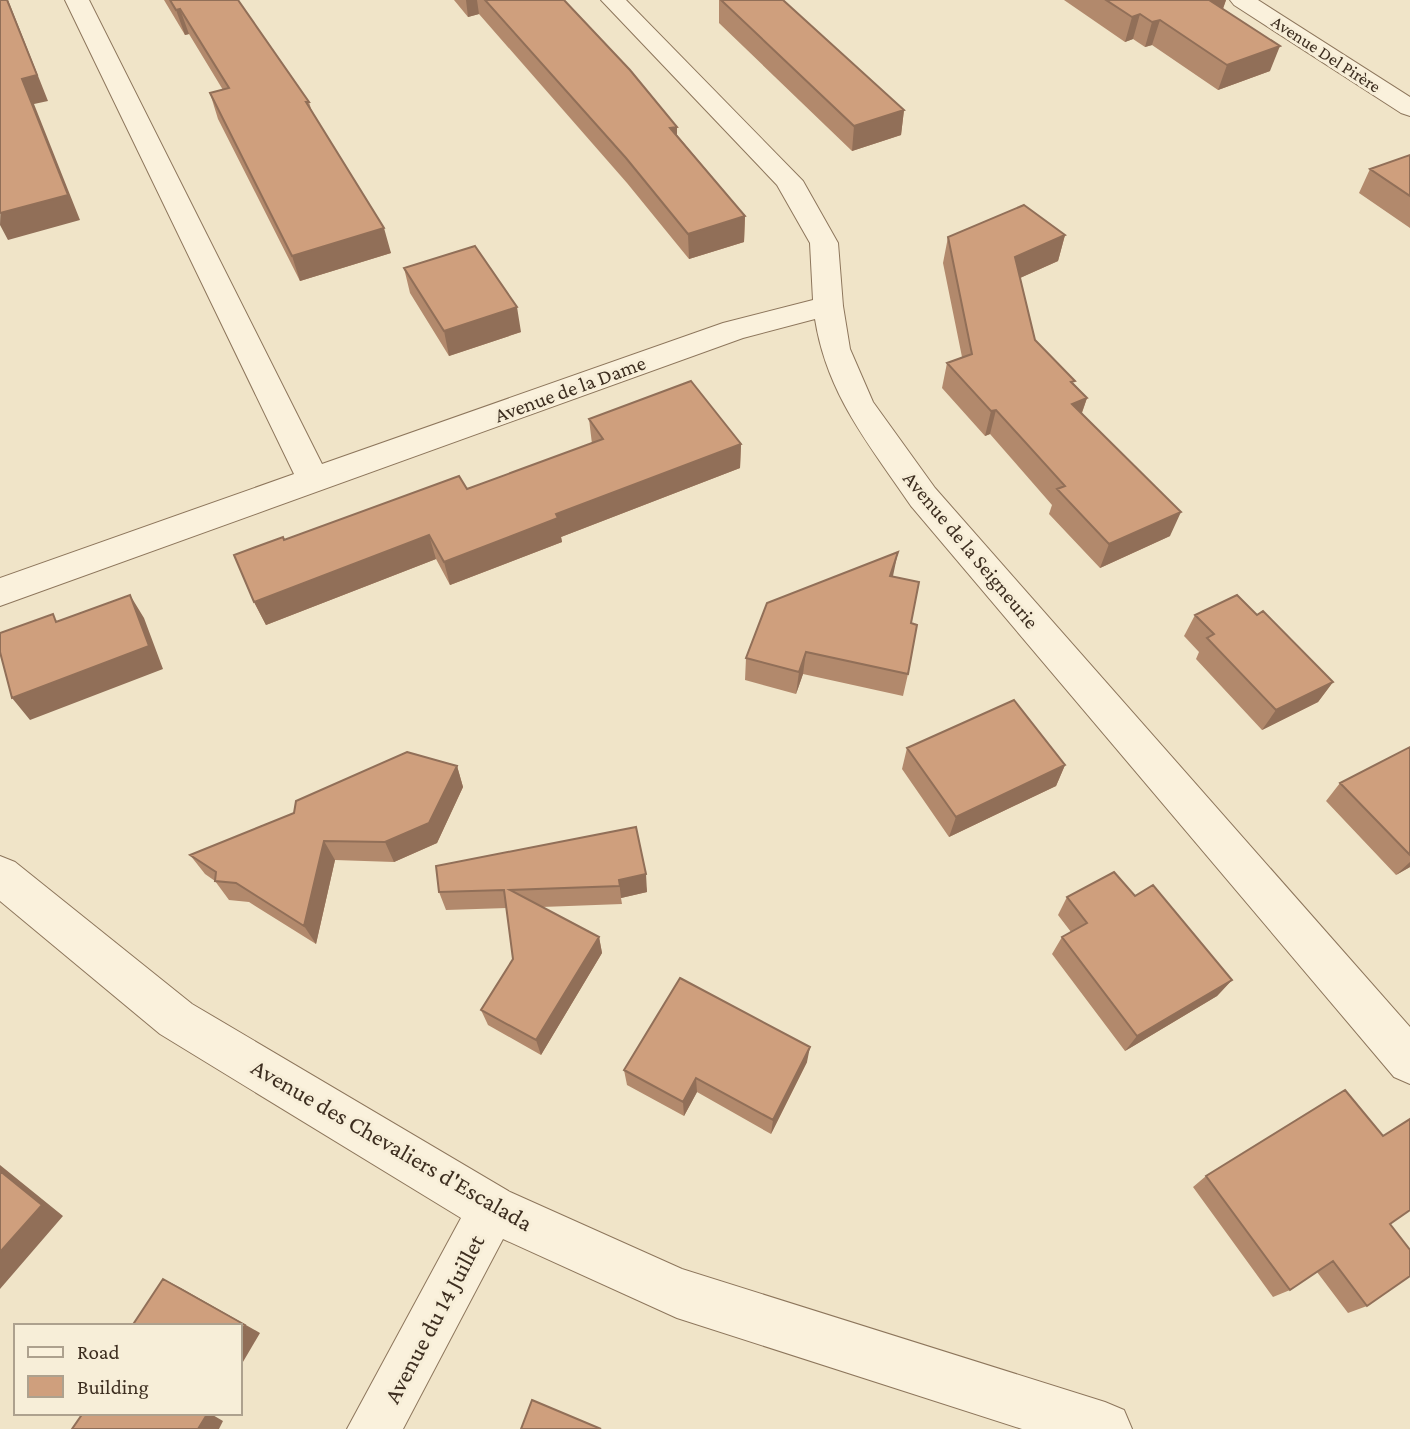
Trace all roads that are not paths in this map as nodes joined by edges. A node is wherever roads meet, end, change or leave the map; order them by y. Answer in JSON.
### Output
{"nodes":[{"id":1,"x":76,"y":0,"type":"edge"},
{"id":2,"x":613,"y":0,"type":"edge"},
{"id":3,"x":1242,"y":0,"type":"edge"},
{"id":4,"x":1408,"y":105,"type":"edge"},
{"id":5,"x":828,"y":306,"type":"junction"},
{"id":6,"x":314,"y":481,"type":"junction"},
{"id":7,"x":0,"y":592,"type":"edge"},
{"id":8,"x":0,"y":876,"type":"edge"},
{"id":9,"x":1410,"y":1061,"type":"edge"},
{"id":10,"x":493,"y":1209,"type":"junction"},
{"id":11,"x":374,"y":1429,"type":"edge"},
{"id":12,"x":1105,"y":1429,"type":"edge"}],
"edges":[{"from":1,"to":6,"type":"street"},
{"from":2,"to":5,"type":"street","name":"Avenue de la Seigneurie"},
{"from":3,"to":4,"type":"street","name":"Avenue Del Pirère"},
{"from":5,"to":6,"type":"street","name":"Avenue de la Dame"},
{"from":5,"to":9,"type":"street","name":"Avenue de la Seigneurie"},
{"from":6,"to":7,"type":"street","name":"Avenue de la Dame"},
{"from":8,"to":10,"type":"street","name":"Avenue des Chevaliers d'Escalada"},
{"from":10,"to":11,"type":"street","name":"Avenue du 14 Juillet"},
{"from":10,"to":12,"type":"street","name":"Avenue des Chevaliers d'Escalada"}]}
